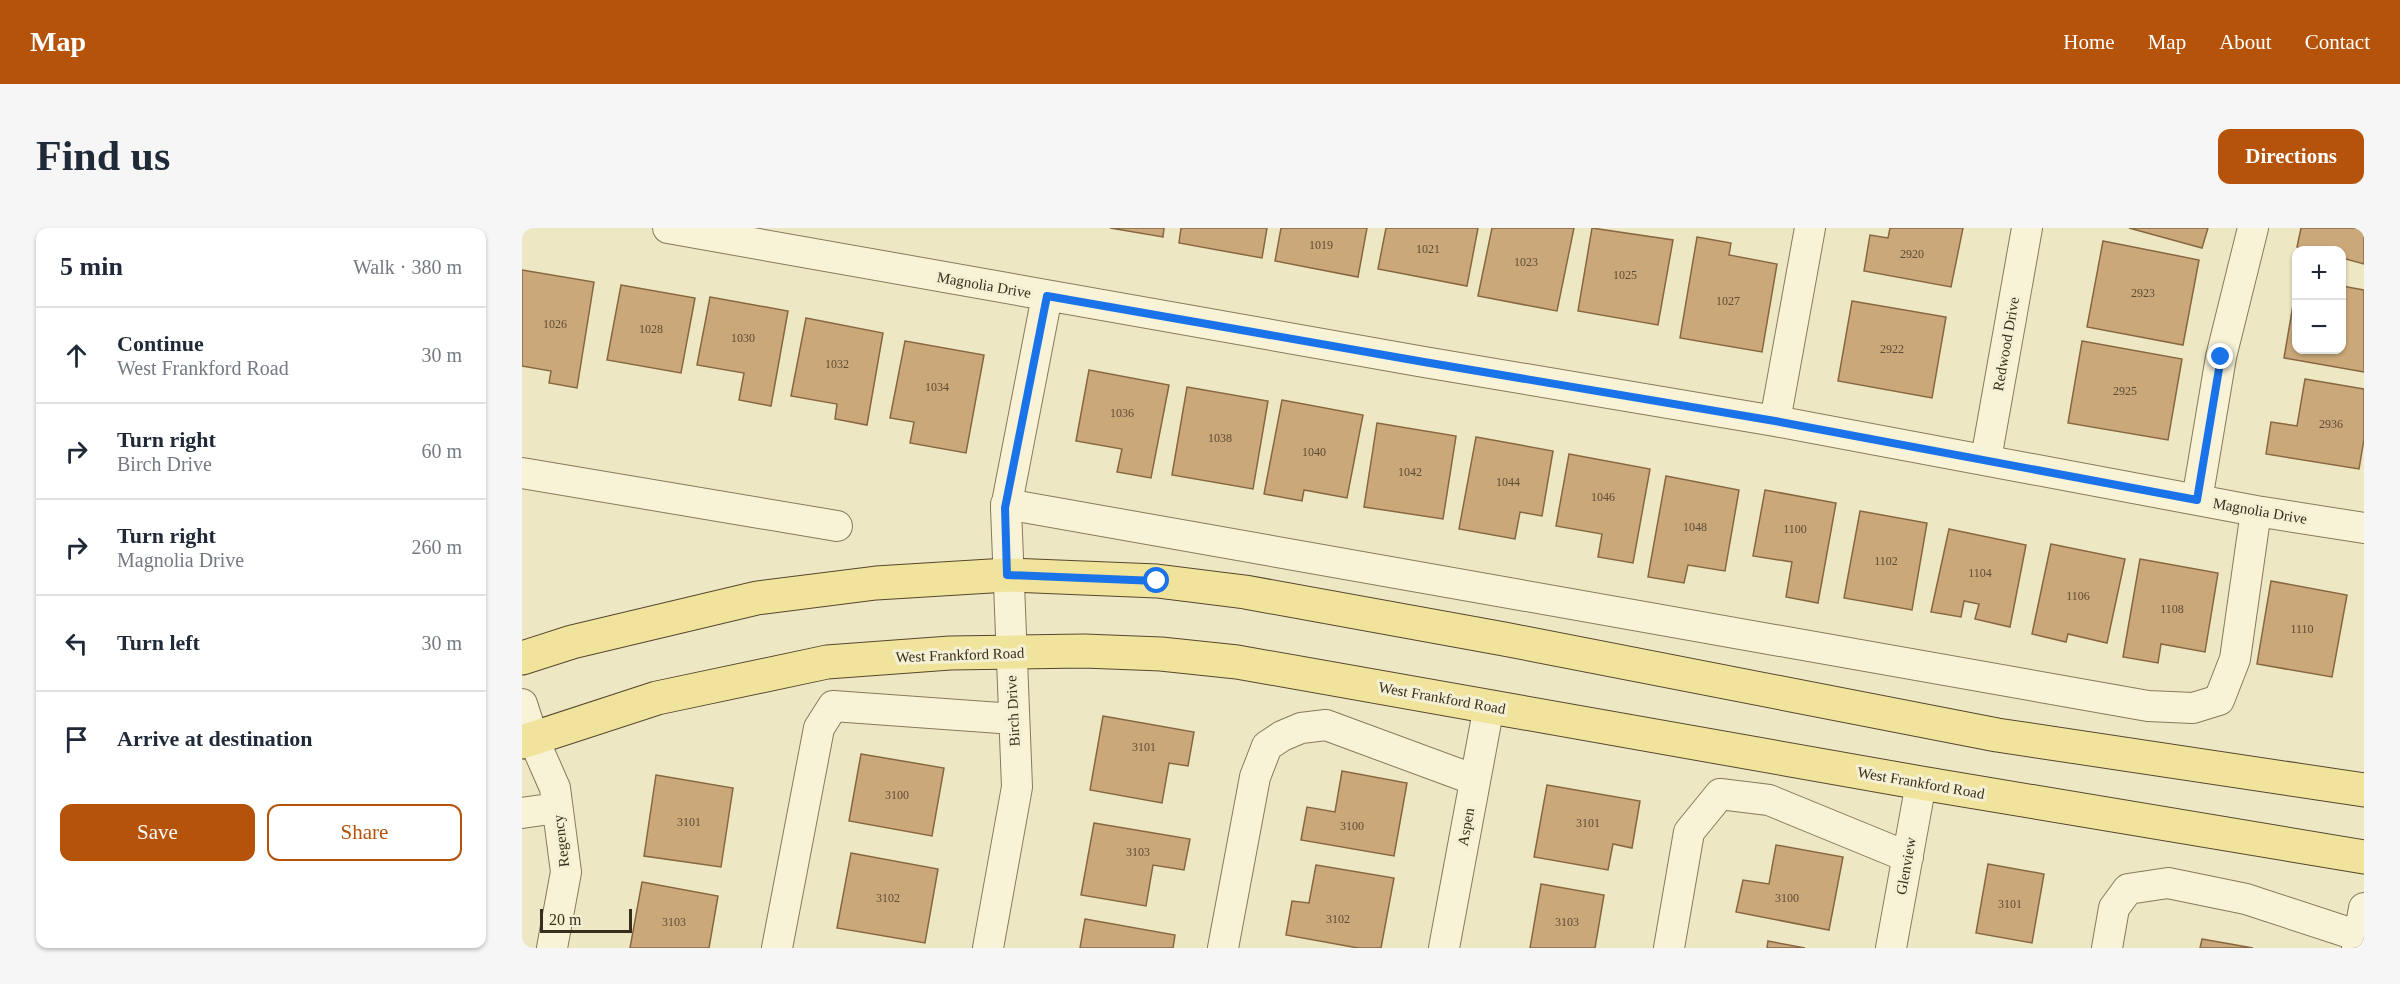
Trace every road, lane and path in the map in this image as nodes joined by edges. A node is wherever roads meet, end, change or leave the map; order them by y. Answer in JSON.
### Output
{"nodes":[{"id":1,"x":668,"y":228,"type":"edge"},
{"id":2,"x":1810,"y":228,"type":"edge"},
{"id":3,"x":2027,"y":228,"type":"edge"},
{"id":4,"x":2253,"y":228,"type":"edge"},
{"id":5,"x":1047,"y":296,"type":"junction"},
{"id":6,"x":1775,"y":421,"type":"junction"},
{"id":7,"x":1986,"y":459,"type":"junction"},
{"id":8,"x":522,"y":473,"type":"edge"},
{"id":9,"x":2197,"y":500,"type":"junction"},
{"id":10,"x":1006,"y":504,"type":"junction"},
{"id":11,"x":2256,"y":511,"type":"junction"},
{"id":12,"x":837,"y":526,"type":"dead end"},
{"id":13,"x":2364,"y":528,"type":"edge"},
{"id":14,"x":1007,"y":575,"type":"junction"},
{"id":15,"x":1010,"y":653,"type":"junction"},
{"id":16,"x":522,"y":658,"type":"edge"},
{"id":17,"x":522,"y":704,"type":"edge"},
{"id":18,"x":1489,"y":706,"type":"junction"},
{"id":19,"x":1014,"y":719,"type":"junction"},
{"id":20,"x":528,"y":740,"type":"edge"},
{"id":21,"x":1475,"y":780,"type":"junction"},
{"id":22,"x":1922,"y":783,"type":"junction"},
{"id":23,"x":2364,"y":790,"type":"edge"},
{"id":24,"x":557,"y":808,"type":"junction"},
{"id":25,"x":522,"y":813,"type":"edge"},
{"id":26,"x":2364,"y":857,"type":"edge"},
{"id":27,"x":1908,"y":858,"type":"junction"},
{"id":28,"x":2360,"y":930,"type":"edge"},
{"id":29,"x":552,"y":948,"type":"edge"},
{"id":30,"x":777,"y":948,"type":"edge"},
{"id":31,"x":988,"y":948,"type":"edge"},
{"id":32,"x":1223,"y":948,"type":"edge"},
{"id":33,"x":1444,"y":948,"type":"edge"},
{"id":34,"x":1669,"y":948,"type":"edge"},
{"id":35,"x":1891,"y":948,"type":"edge"},
{"id":36,"x":2107,"y":948,"type":"edge"}],
"edges":[{"from":1,"to":5,"type":"street","name":"Magnolia Drive"},
{"from":2,"to":6,"type":"street"},
{"from":3,"to":7,"type":"street","name":"Redwood Drive"},
{"from":4,"to":9,"type":"street"},
{"from":5,"to":6,"type":"street","name":"Magnolia Drive"},
{"from":5,"to":10,"type":"street","name":"Birch Drive"},
{"from":6,"to":7,"type":"street","name":"Magnolia Drive"},
{"from":7,"to":9,"type":"street","name":"Magnolia Drive"},
{"from":8,"to":12,"type":"street"},
{"from":9,"to":11,"type":"street","name":"Magnolia Drive"},
{"from":10,"to":11,"type":"street"},
{"from":10,"to":14,"type":"street","name":"Birch Drive"},
{"from":11,"to":13,"type":"street","name":"Magnolia Drive"},
{"from":14,"to":15,"type":"street","name":"Birch Drive"},
{"from":14,"to":16,"type":"main road"},
{"from":14,"to":23,"type":"main road"},
{"from":15,"to":18,"type":"main road","name":"West Frankford Road"},
{"from":15,"to":19,"type":"street","name":"Birch Drive"},
{"from":15,"to":20,"type":"main road","name":"West Frankford Road"},
{"from":17,"to":20,"type":"street","name":"Regency"},
{"from":18,"to":21,"type":"street","name":"Aspen"},
{"from":18,"to":22,"type":"main road","name":"West Frankford Road"},
{"from":19,"to":30,"type":"street"},
{"from":19,"to":31,"type":"street","name":"Birch Drive"},
{"from":20,"to":24,"type":"street","name":"Regency"},
{"from":21,"to":32,"type":"street"},
{"from":21,"to":33,"type":"street","name":"Aspen"},
{"from":22,"to":26,"type":"main road","name":"West Frankford Road"},
{"from":22,"to":27,"type":"street","name":"Glenview"},
{"from":24,"to":25,"type":"street"},
{"from":24,"to":29,"type":"street","name":"Regency"},
{"from":27,"to":34,"type":"street"},
{"from":27,"to":35,"type":"street","name":"Glenview"},
{"from":28,"to":36,"type":"street"}]}
